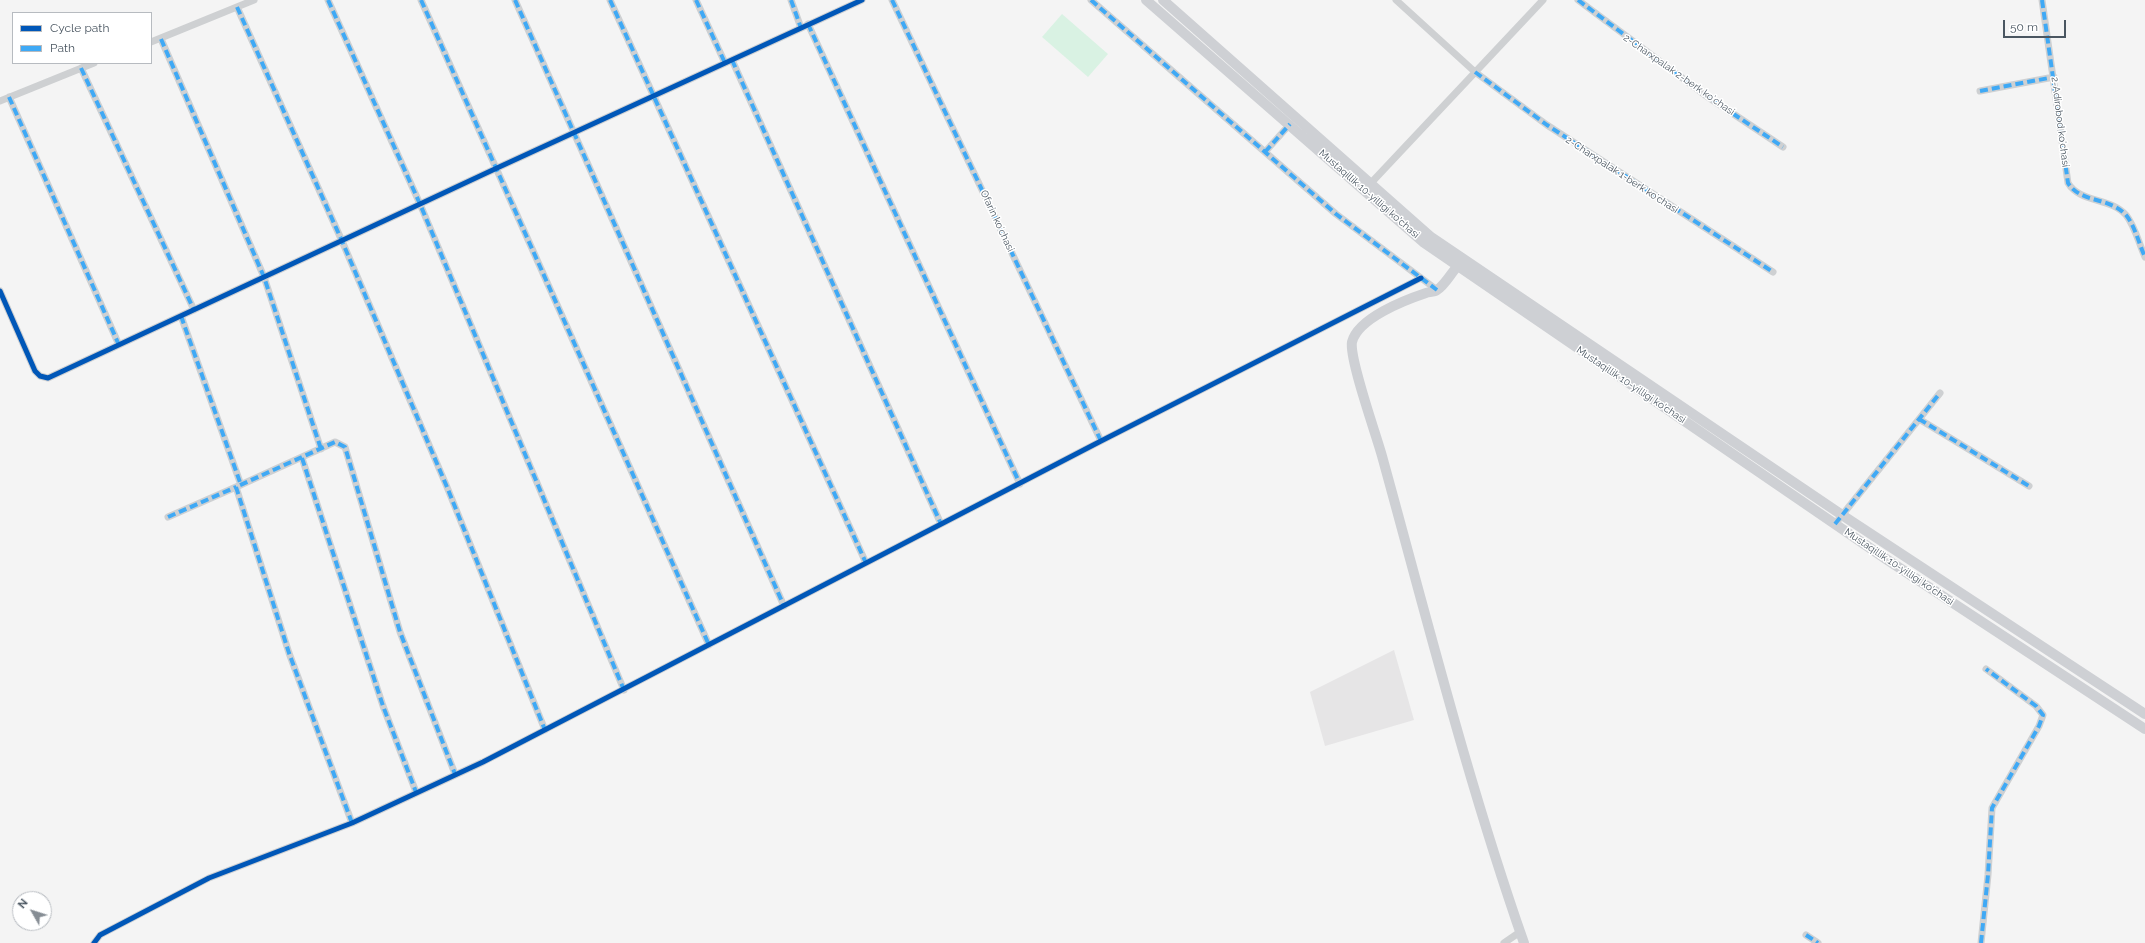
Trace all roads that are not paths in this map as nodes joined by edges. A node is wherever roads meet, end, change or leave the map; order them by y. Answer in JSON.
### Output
{"nodes":[{"id":1,"x":254,"y":0,"type":"edge"},
{"id":2,"x":328,"y":0,"type":"edge"},
{"id":3,"x":421,"y":0,"type":"edge"},
{"id":4,"x":515,"y":0,"type":"edge"},
{"id":5,"x":610,"y":0,"type":"edge"},
{"id":6,"x":696,"y":0,"type":"edge"},
{"id":7,"x":791,"y":0,"type":"edge"},
{"id":8,"x":862,"y":0,"type":"edge"},
{"id":9,"x":892,"y":0,"type":"edge"},
{"id":10,"x":1091,"y":0,"type":"edge"},
{"id":11,"x":1146,"y":0,"type":"edge"},
{"id":12,"x":1163,"y":0,"type":"edge"},
{"id":13,"x":1396,"y":0,"type":"edge"},
{"id":14,"x":1543,"y":0,"type":"edge"},
{"id":15,"x":1578,"y":0,"type":"edge"},
{"id":16,"x":2042,"y":0,"type":"edge"},
{"id":17,"x":237,"y":6,"type":"junction"},
{"id":18,"x":808,"y":24,"type":"junction"},
{"id":19,"x":801,"y":28,"type":"junction"},
{"id":20,"x":161,"y":39,"type":"junction"},
{"id":21,"x":152,"y":42,"type":"edge"},
{"id":22,"x":732,"y":60,"type":"junction"},
{"id":23,"x":725,"y":63,"type":"junction"},
{"id":24,"x":91,"y":64,"type":"edge"},
{"id":25,"x":81,"y":68,"type":"junction"},
{"id":26,"x":1475,"y":72,"type":"junction"},
{"id":27,"x":2054,"y":77,"type":"junction"},
{"id":28,"x":1980,"y":91,"type":"dead end"},
{"id":29,"x":8,"y":97,"type":"junction"},
{"id":30,"x":654,"y":97,"type":"junction"},
{"id":31,"x":0,"y":101,"type":"edge"},
{"id":32,"x":1286,"y":128,"type":"junction"},
{"id":33,"x":573,"y":133,"type":"junction"},
{"id":34,"x":1782,"y":147,"type":"dead end"},
{"id":35,"x":1265,"y":152,"type":"junction"},
{"id":36,"x":496,"y":168,"type":"junction"},
{"id":37,"x":1371,"y":183,"type":"junction"},
{"id":38,"x":420,"y":204,"type":"junction"},
{"id":39,"x":342,"y":241,"type":"junction"},
{"id":40,"x":2145,"y":257,"type":"edge"},
{"id":41,"x":1457,"y":267,"type":"junction"},
{"id":42,"x":1773,"y":272,"type":"dead end"},
{"id":43,"x":264,"y":277,"type":"junction"},
{"id":44,"x":1421,"y":278,"type":"junction"},
{"id":45,"x":1437,"y":290,"type":"junction"},
{"id":46,"x":0,"y":291,"type":"edge"},
{"id":47,"x":194,"y":310,"type":"junction"},
{"id":48,"x":181,"y":316,"type":"junction"},
{"id":49,"x":119,"y":345,"type":"junction"},
{"id":50,"x":1940,"y":393,"type":"dead end"},
{"id":51,"x":1919,"y":419,"type":"junction"},
{"id":52,"x":1101,"y":441,"type":"junction"},
{"id":53,"x":321,"y":449,"type":"junction"},
{"id":54,"x":302,"y":458,"type":"junction"},
{"id":55,"x":1020,"y":484,"type":"junction"},
{"id":56,"x":239,"y":486,"type":"junction"},
{"id":57,"x":2029,"y":486,"type":"dead end"},
{"id":58,"x":1842,"y":515,"type":"junction"},
{"id":59,"x":168,"y":517,"type":"dead end"},
{"id":60,"x":942,"y":524,"type":"junction"},
{"id":61,"x":1835,"y":524,"type":"junction"},
{"id":62,"x":866,"y":563,"type":"junction"},
{"id":63,"x":784,"y":606,"type":"junction"},
{"id":64,"x":709,"y":645,"type":"junction"},
{"id":65,"x":1986,"y":670,"type":"dead end"},
{"id":66,"x":624,"y":690,"type":"junction"},
{"id":67,"x":2145,"y":714,"type":"edge"},
{"id":68,"x":2145,"y":729,"type":"edge"},
{"id":69,"x":545,"y":730,"type":"junction"},
{"id":70,"x":455,"y":774,"type":"junction"},
{"id":71,"x":416,"y":792,"type":"junction"},
{"id":72,"x":352,"y":823,"type":"junction"},
{"id":73,"x":1520,"y":932,"type":"junction"},
{"id":74,"x":1806,"y":935,"type":"dead end"},
{"id":75,"x":94,"y":943,"type":"edge"},
{"id":76,"x":1504,"y":943,"type":"edge"},
{"id":77,"x":1524,"y":943,"type":"edge"},
{"id":78,"x":1818,"y":943,"type":"edge"},
{"id":79,"x":1981,"y":943,"type":"edge"}],
"edges":[{"from":1,"to":17,"type":"street"},
{"from":2,"to":38,"type":"street"},
{"from":3,"to":36,"type":"street"},
{"from":4,"to":33,"type":"street"},
{"from":5,"to":30,"type":"street"},
{"from":6,"to":23,"type":"street"},
{"from":7,"to":19,"type":"street"},
{"from":8,"to":18,"type":"street"},
{"from":9,"to":52,"type":"street","name":"Ofarin koʻchasi"},
{"from":10,"to":35,"type":"street"},
{"from":11,"to":32,"type":"main road","name":"Mustaqillik 10-yilligi ko'chasi"},
{"from":12,"to":37,"type":"main road","name":"Mustaqillik 10-yilligi ko'chasi"},
{"from":13,"to":26,"type":"street","name":"2-Charxpalak 1-berk koʻchasi"},
{"from":14,"to":26,"type":"street"},
{"from":15,"to":34,"type":"street","name":"2-Charxpalak 2-berk koʻchasi"},
{"from":16,"to":27,"type":"street","name":"2-Adirobod koʻchasi"},
{"from":17,"to":20,"type":"street"},
{"from":17,"to":39,"type":"street"},
{"from":18,"to":19,"type":"street"},
{"from":18,"to":55,"type":"street"},
{"from":19,"to":22,"type":"street"},
{"from":20,"to":21,"type":"street"},
{"from":20,"to":43,"type":"street"},
{"from":22,"to":23,"type":"street"},
{"from":22,"to":60,"type":"street"},
{"from":23,"to":30,"type":"street"},
{"from":24,"to":25,"type":"street"},
{"from":25,"to":29,"type":"street"},
{"from":25,"to":47,"type":"street"},
{"from":26,"to":37,"type":"street"},
{"from":26,"to":42,"type":"street","name":"2-Charxpalak 1-berk koʻchasi"},
{"from":27,"to":28,"type":"street"},
{"from":27,"to":40,"type":"street","name":"2-Adirobod koʻchasi"},
{"from":29,"to":31,"type":"street"},
{"from":29,"to":49,"type":"street"},
{"from":30,"to":33,"type":"street"},
{"from":30,"to":62,"type":"street"},
{"from":32,"to":35,"type":"street"},
{"from":32,"to":41,"type":"main road","name":"Mustaqillik 10-yilligi ko'chasi"},
{"from":33,"to":36,"type":"street"},
{"from":33,"to":63,"type":"street"},
{"from":35,"to":44,"type":"street"},
{"from":36,"to":38,"type":"street"},
{"from":36,"to":64,"type":"street"},
{"from":37,"to":58,"type":"main road","name":"Mustaqillik 10-yilligi ko'chasi"},
{"from":38,"to":39,"type":"street"},
{"from":38,"to":66,"type":"street"},
{"from":39,"to":43,"type":"street"},
{"from":39,"to":69,"type":"street"},
{"from":41,"to":45,"type":"main road"},
{"from":41,"to":61,"type":"main road","name":"Mustaqillik 10-yilligi ko'chasi"},
{"from":43,"to":47,"type":"street"},
{"from":43,"to":53,"type":"street"},
{"from":44,"to":45,"type":"street"},
{"from":44,"to":52,"type":"street"},
{"from":45,"to":73,"type":"main road"},
{"from":46,"to":49,"type":"street"},
{"from":47,"to":48,"type":"street"},
{"from":48,"to":49,"type":"street"},
{"from":48,"to":56,"type":"street"},
{"from":50,"to":51,"type":"street"},
{"from":51,"to":57,"type":"street"},
{"from":51,"to":58,"type":"street"},
{"from":52,"to":55,"type":"street"},
{"from":53,"to":54,"type":"street"},
{"from":53,"to":70,"type":"street"},
{"from":54,"to":56,"type":"street"},
{"from":54,"to":71,"type":"street"},
{"from":55,"to":60,"type":"street"},
{"from":56,"to":59,"type":"street"},
{"from":56,"to":72,"type":"street"},
{"from":58,"to":61,"type":"street"},
{"from":58,"to":67,"type":"main road","name":"Mustaqillik 10-yilligi ko'chasi"},
{"from":60,"to":62,"type":"street"},
{"from":61,"to":68,"type":"main road","name":"Mustaqillik 10-yilligi ko'chasi"},
{"from":62,"to":63,"type":"street"},
{"from":63,"to":64,"type":"street"},
{"from":64,"to":66,"type":"street"},
{"from":65,"to":79,"type":"street"},
{"from":66,"to":69,"type":"street"},
{"from":69,"to":70,"type":"street"},
{"from":70,"to":71,"type":"street"},
{"from":71,"to":72,"type":"street"},
{"from":72,"to":75,"type":"street"},
{"from":73,"to":76,"type":"street"},
{"from":73,"to":77,"type":"main road"},
{"from":74,"to":78,"type":"street"}]}
